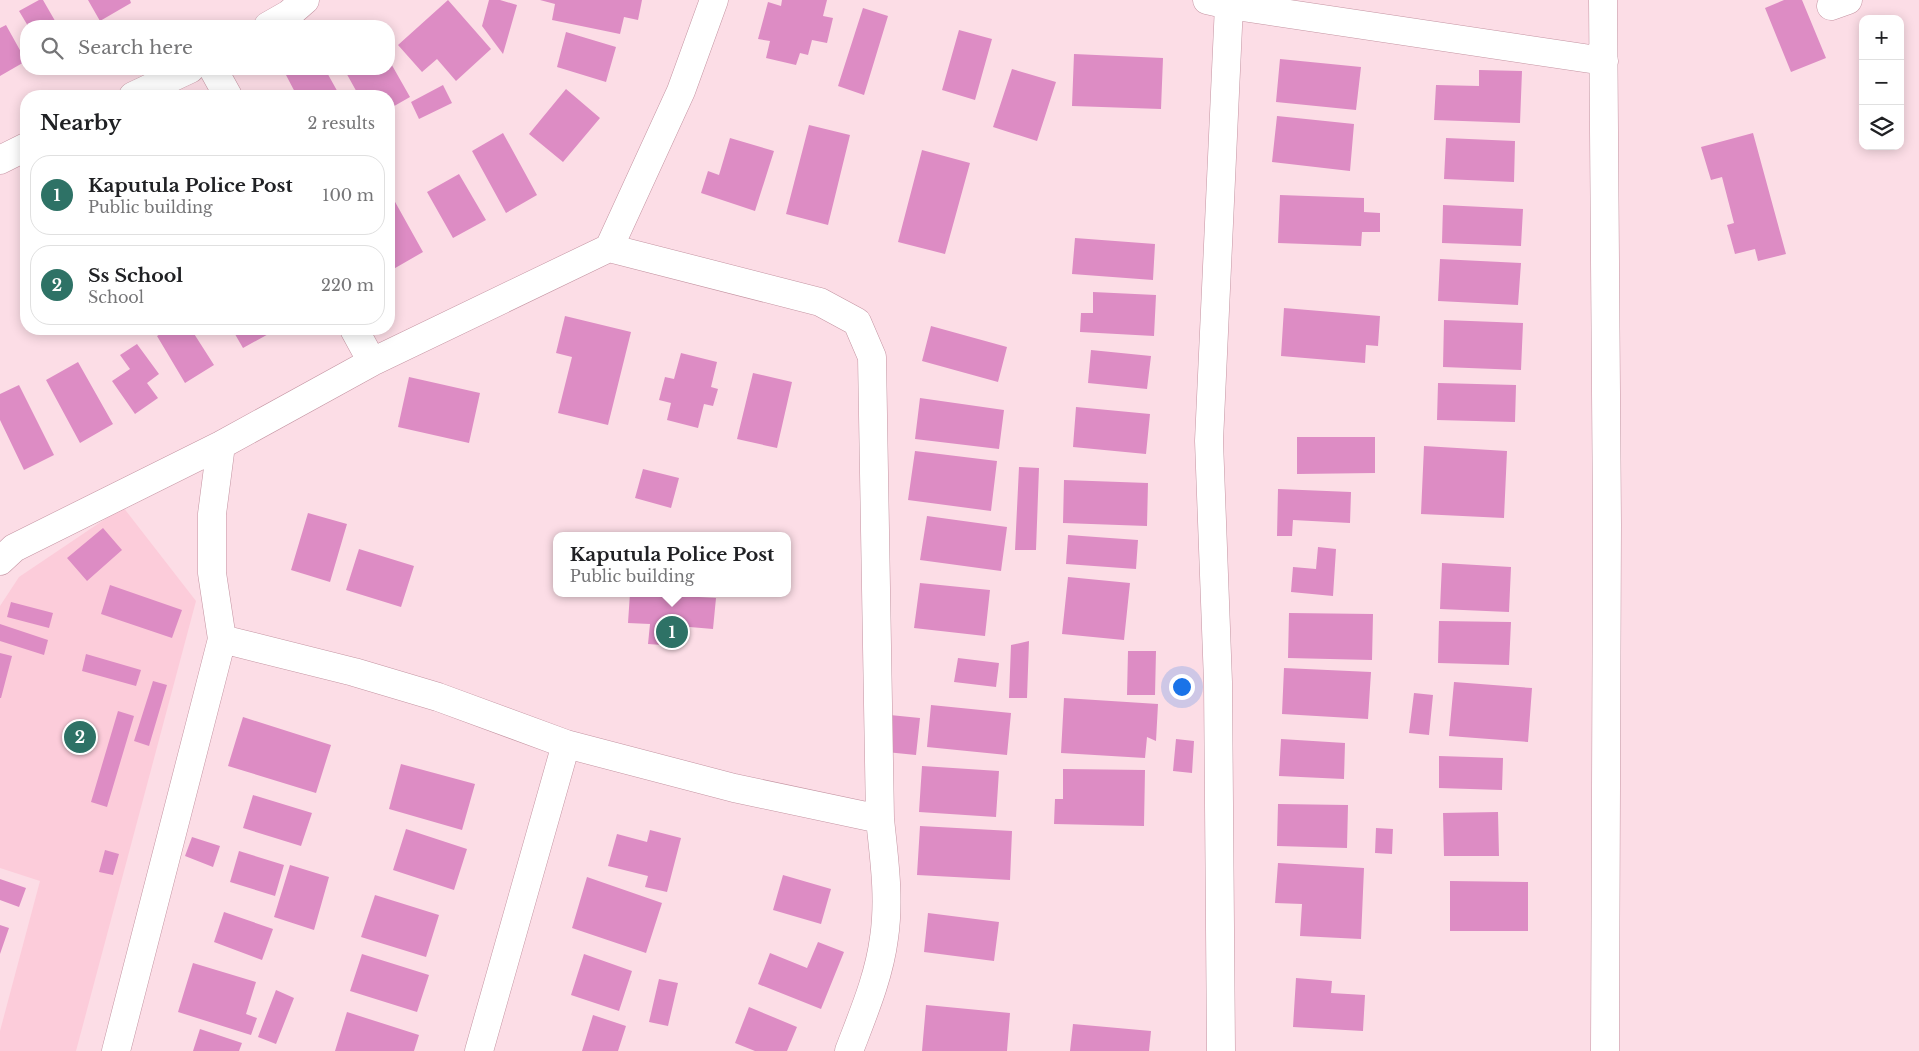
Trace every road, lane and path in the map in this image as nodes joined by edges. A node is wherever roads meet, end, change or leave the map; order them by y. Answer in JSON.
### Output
{"nodes":[{"id":1,"x":305,"y":0,"type":"edge"},
{"id":2,"x":714,"y":0,"type":"edge"},
{"id":3,"x":1603,"y":0,"type":"edge"},
{"id":4,"x":1218,"y":2,"type":"edge"},
{"id":5,"x":278,"y":20,"type":"edge"},
{"id":6,"x":1604,"y":61,"type":"junction"},
{"id":7,"x":177,"y":75,"type":"edge"},
{"id":8,"x":216,"y":75,"type":"edge"},
{"id":9,"x":145,"y":90,"type":"edge"},
{"id":10,"x":225,"y":90,"type":"edge"},
{"id":11,"x":20,"y":150,"type":"edge"},
{"id":12,"x":0,"y":160,"type":"edge"},
{"id":13,"x":609,"y":248,"type":"junction"},
{"id":14,"x":357,"y":335,"type":"edge"},
{"id":15,"x":372,"y":362,"type":"junction"},
{"id":16,"x":221,"y":445,"type":"junction"},
{"id":17,"x":0,"y":561,"type":"edge"},
{"id":18,"x":222,"y":639,"type":"junction"},
{"id":19,"x":566,"y":744,"type":"junction"},
{"id":20,"x":880,"y":819,"type":"junction"},
{"id":21,"x":116,"y":1051,"type":"edge"},
{"id":22,"x":479,"y":1051,"type":"edge"},
{"id":23,"x":849,"y":1051,"type":"edge"},
{"id":24,"x":1221,"y":1051,"type":"edge"},
{"id":25,"x":1605,"y":1051,"type":"edge"}],
"edges":[{"from":1,"to":5,"type":"street"},
{"from":2,"to":13,"type":"street"},
{"from":3,"to":6,"type":"street"},
{"from":4,"to":6,"type":"street"},
{"from":4,"to":24,"type":"street"},
{"from":6,"to":25,"type":"street"},
{"from":7,"to":9,"type":"street"},
{"from":8,"to":10,"type":"street"},
{"from":11,"to":12,"type":"street"},
{"from":13,"to":15,"type":"street"},
{"from":13,"to":20,"type":"street"},
{"from":14,"to":15,"type":"street"},
{"from":15,"to":16,"type":"street"},
{"from":16,"to":17,"type":"street"},
{"from":16,"to":18,"type":"street"},
{"from":18,"to":19,"type":"street"},
{"from":18,"to":21,"type":"street"},
{"from":19,"to":20,"type":"street"},
{"from":19,"to":22,"type":"street"},
{"from":20,"to":23,"type":"street"}]}
